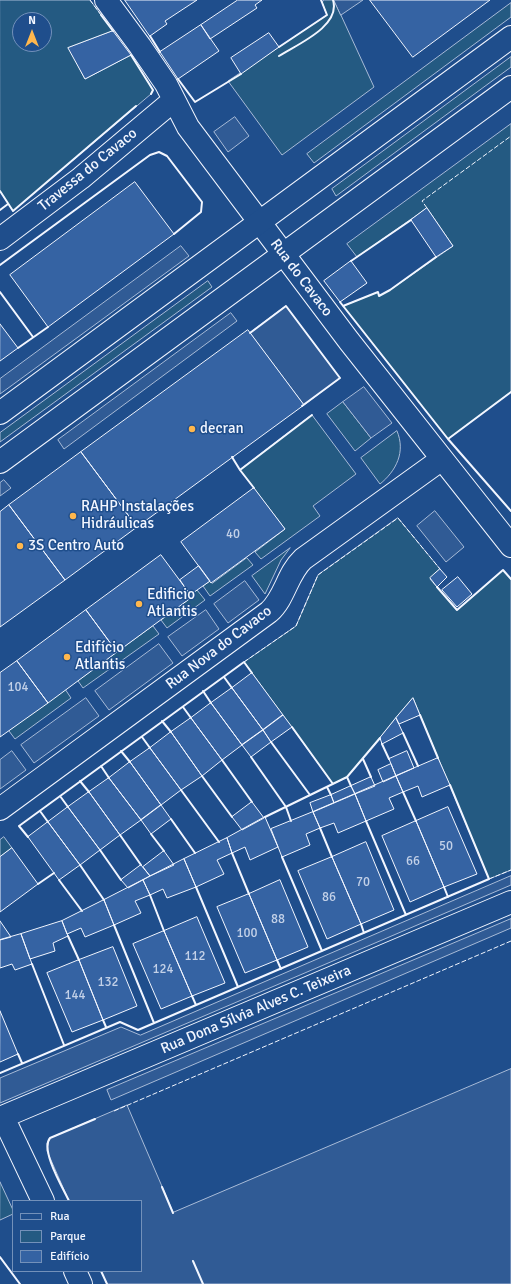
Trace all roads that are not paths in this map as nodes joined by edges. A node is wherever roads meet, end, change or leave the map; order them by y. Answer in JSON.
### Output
{"nodes":[{"id":1,"x":106,"y":0,"type":"edge"},
{"id":2,"x":511,"y":37,"type":"edge"},
{"id":3,"x":511,"y":87,"type":"edge"},
{"id":4,"x":174,"y":100,"type":"junction"},
{"id":5,"x":259,"y":222,"type":"junction"},
{"id":6,"x":0,"y":239,"type":"edge"},
{"id":7,"x":284,"y":255,"type":"junction"},
{"id":8,"x":0,"y":413,"type":"edge"},
{"id":9,"x":442,"y":459,"type":"junction"},
{"id":10,"x":0,"y":462,"type":"edge"},
{"id":11,"x":511,"y":546,"type":"edge"},
{"id":12,"x":0,"y":809,"type":"edge"},
{"id":13,"x":511,"y":902,"type":"edge"},
{"id":14,"x":2,"y":1118,"type":"edge"},
{"id":15,"x":42,"y":1200,"type":"edge"},
{"id":16,"x":75,"y":1272,"type":"edge"},
{"id":17,"x":81,"y":1284,"type":"edge"}],
"edges":[{"from":1,"to":4,"type":"street","name":"Rua do Cavaco"},
{"from":2,"to":5,"type":"street"},
{"from":3,"to":7,"type":"street"},
{"from":4,"to":5,"type":"street","name":"Rua do Cavaco"},
{"from":4,"to":6,"type":"street","name":"Travessa do Cavaco"},
{"from":5,"to":7,"type":"street","name":"Rua do Cavaco"},
{"from":5,"to":8,"type":"street"},
{"from":7,"to":9,"type":"street","name":"Rua do Cavaco"},
{"from":7,"to":10,"type":"street"},
{"from":9,"to":11,"type":"street","name":"Rua do Cavaco"},
{"from":9,"to":12,"type":"street","name":"Rua Nova do Cavaco"},
{"from":13,"to":14,"type":"street","name":"Rua Dona Sílvia Alves C. Teixeira"},
{"from":14,"to":15,"type":"street"},
{"from":16,"to":17,"type":"street"}]}
